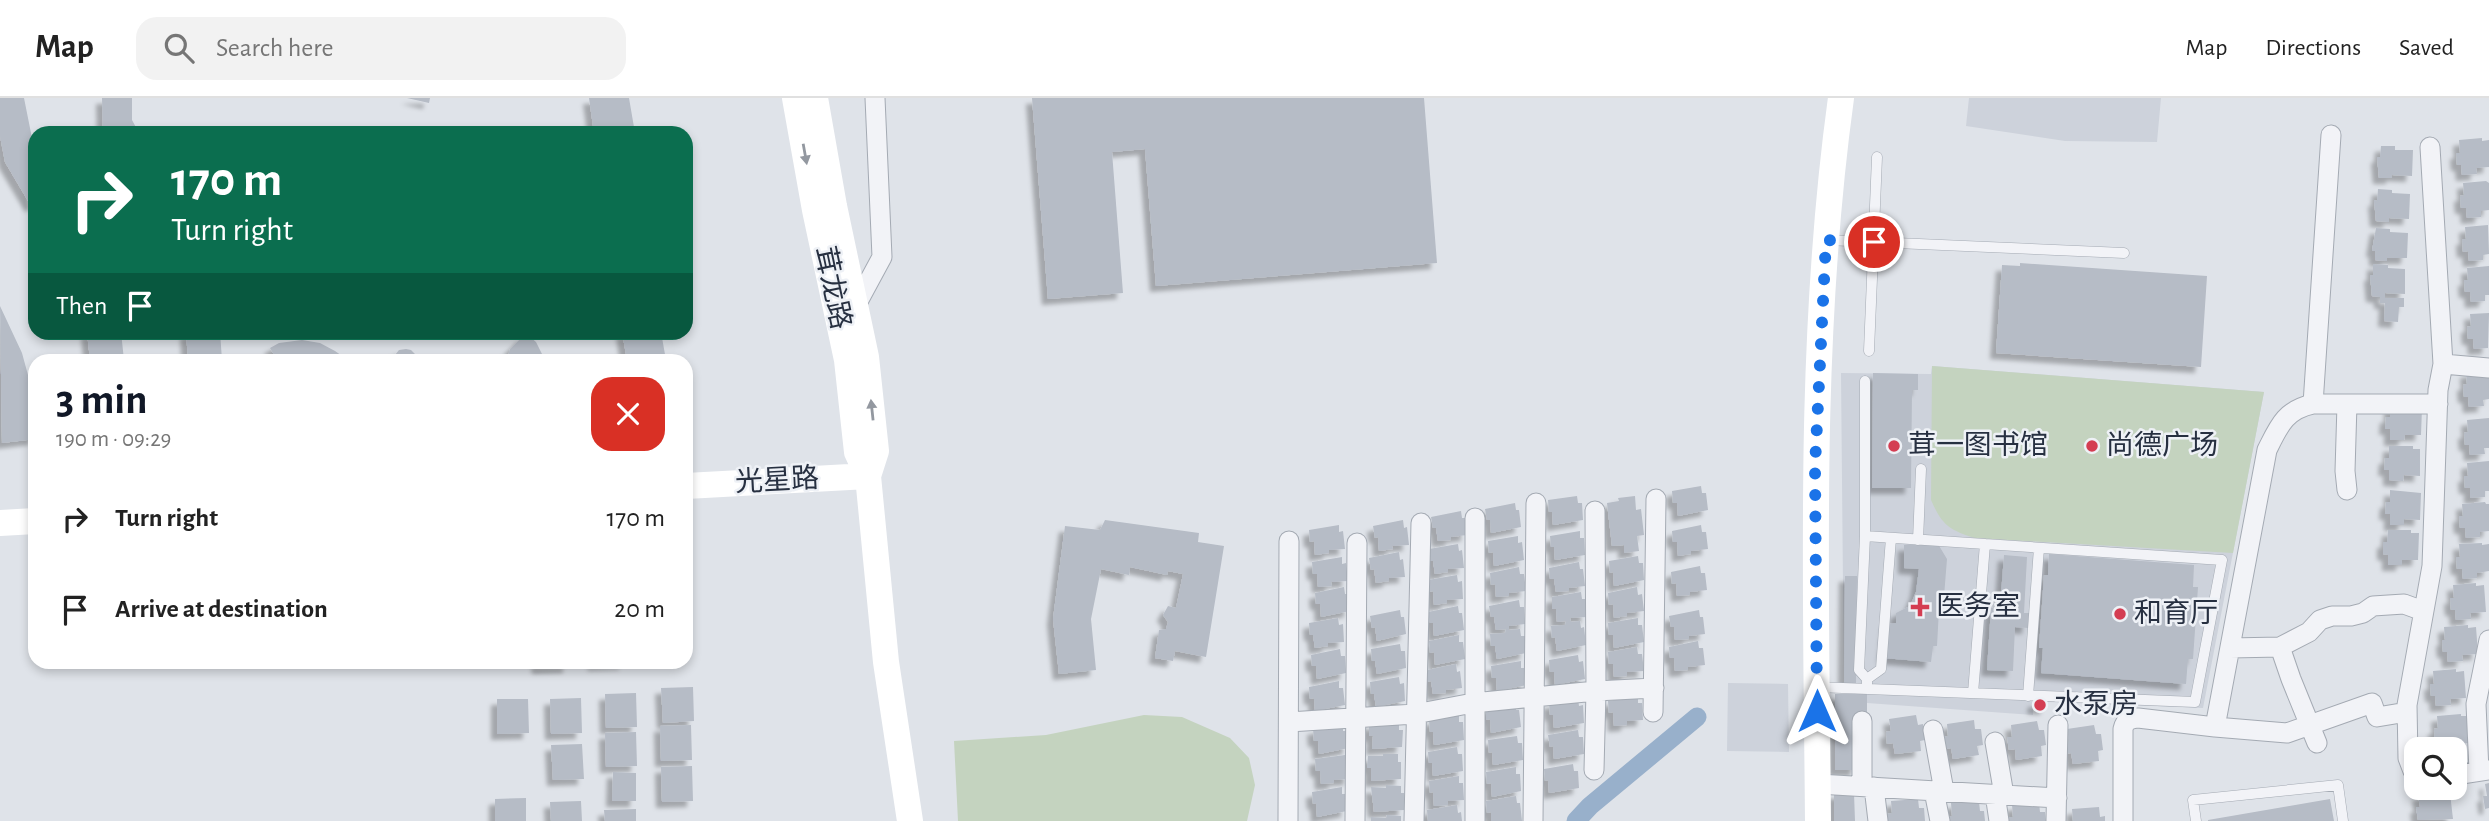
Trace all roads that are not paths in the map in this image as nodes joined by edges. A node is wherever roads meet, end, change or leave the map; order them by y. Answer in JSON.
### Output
{"nodes":[{"id":1,"x":795,"y":98,"type":"edge"},
{"id":2,"x":815,"y":98,"type":"edge"},
{"id":3,"x":875,"y":98,"type":"edge"},
{"id":4,"x":1841,"y":98,"type":"edge"},
{"id":5,"x":2331,"y":135,"type":"dead end"},
{"id":6,"x":2430,"y":148,"type":"dead end"},
{"id":7,"x":1877,"y":157,"type":"dead end"},
{"id":8,"x":824,"y":208,"type":"junction"},
{"id":9,"x":1826,"y":240,"type":"junction"},
{"id":10,"x":1874,"y":242,"type":"junction"},
{"id":11,"x":2124,"y":253,"type":"dead end"},
{"id":12,"x":855,"y":307,"type":"junction"},
{"id":13,"x":1869,"y":351,"type":"dead end"},
{"id":14,"x":2442,"y":364,"type":"junction"},
{"id":15,"x":2489,"y":368,"type":"edge"},
{"id":16,"x":1864,"y":381,"type":"dead end"},
{"id":17,"x":2313,"y":404,"type":"junction"},
{"id":18,"x":2347,"y":404,"type":"junction"},
{"id":19,"x":2438,"y":404,"type":"junction"},
{"id":20,"x":1921,"y":469,"type":"dead end"},
{"id":21,"x":868,"y":477,"type":"junction"},
{"id":22,"x":693,"y":486,"type":"edge"},
{"id":23,"x":2347,"y":490,"type":"dead end"},
{"id":24,"x":1656,"y":499,"type":"dead end"},
{"id":25,"x":1536,"y":503,"type":"dead end"},
{"id":26,"x":1595,"y":511,"type":"dead end"},
{"id":27,"x":1475,"y":518,"type":"dead end"},
{"id":28,"x":28,"y":521,"type":"edge"},
{"id":29,"x":0,"y":523,"type":"edge"},
{"id":30,"x":1421,"y":523,"type":"dead end"},
{"id":31,"x":1865,"y":536,"type":"junction"},
{"id":32,"x":1891,"y":538,"type":"junction"},
{"id":33,"x":1917,"y":540,"type":"junction"},
{"id":34,"x":1289,"y":541,"type":"dead end"},
{"id":35,"x":1357,"y":543,"type":"dead end"},
{"id":36,"x":1985,"y":544,"type":"junction"},
{"id":37,"x":2039,"y":548,"type":"junction"},
{"id":38,"x":2423,"y":611,"type":"junction"},
{"id":39,"x":2489,"y":639,"type":"edge"},
{"id":40,"x":2280,"y":647,"type":"junction"},
{"id":41,"x":2230,"y":648,"type":"junction"},
{"id":42,"x":1867,"y":684,"type":"junction"},
{"id":43,"x":1817,"y":687,"type":"junction"},
{"id":44,"x":1654,"y":688,"type":"junction"},
{"id":45,"x":1596,"y":691,"type":"junction"},
{"id":46,"x":1973,"y":693,"type":"junction"},
{"id":47,"x":2028,"y":696,"type":"junction"},
{"id":48,"x":1534,"y":697,"type":"junction"},
{"id":49,"x":1474,"y":703,"type":"junction"},
{"id":50,"x":1653,"y":712,"type":"dead end"},
{"id":51,"x":2407,"y":712,"type":"junction"},
{"id":52,"x":1415,"y":715,"type":"junction"},
{"id":53,"x":1356,"y":717,"type":"junction"},
{"id":54,"x":1863,"y":721,"type":"dead end"},
{"id":55,"x":1289,"y":722,"type":"junction"},
{"id":56,"x":2058,"y":725,"type":"dead end"},
{"id":57,"x":2215,"y":727,"type":"junction"},
{"id":58,"x":1933,"y":730,"type":"dead end"},
{"id":59,"x":2314,"y":734,"type":"junction"},
{"id":60,"x":2408,"y":737,"type":"edge"},
{"id":61,"x":1995,"y":742,"type":"dead end"},
{"id":62,"x":1594,"y":770,"type":"dead end"},
{"id":63,"x":2484,"y":770,"type":"edge"},
{"id":64,"x":1818,"y":783,"type":"junction"},
{"id":65,"x":1868,"y":787,"type":"junction"},
{"id":66,"x":1939,"y":791,"type":"junction"},
{"id":67,"x":2000,"y":795,"type":"junction"},
{"id":68,"x":2057,"y":798,"type":"junction"},
{"id":69,"x":910,"y":821,"type":"edge"},
{"id":70,"x":1288,"y":821,"type":"edge"},
{"id":71,"x":1355,"y":821,"type":"edge"},
{"id":72,"x":1414,"y":821,"type":"edge"},
{"id":73,"x":1475,"y":821,"type":"edge"},
{"id":74,"x":1533,"y":821,"type":"edge"},
{"id":75,"x":1818,"y":821,"type":"edge"},
{"id":76,"x":1878,"y":821,"type":"edge"},
{"id":77,"x":1940,"y":821,"type":"edge"},
{"id":78,"x":1999,"y":821,"type":"edge"},
{"id":79,"x":2056,"y":821,"type":"edge"},
{"id":80,"x":2123,"y":821,"type":"edge"},
{"id":81,"x":2196,"y":821,"type":"edge"},
{"id":82,"x":2343,"y":821,"type":"edge"}],
"edges":[{"from":1,"to":8,"type":"main road","name":"茸龙路","one_way":true},
{"from":2,"to":8,"type":"main road","name":"茸龙路"},
{"from":3,"to":12,"type":"street"},
{"from":4,"to":9,"type":"main road"},
{"from":5,"to":17,"type":"street"},
{"from":6,"to":14,"type":"street"},
{"from":7,"to":10,"type":"lane"},
{"from":8,"to":12,"type":"main road","name":"茸龙路"},
{"from":8,"to":21,"type":"main road","name":"茸龙路"},
{"from":9,"to":10,"type":"lane"},
{"from":9,"to":43,"type":"main road"},
{"from":10,"to":11,"type":"lane"},
{"from":10,"to":13,"type":"lane"},
{"from":21,"to":12,"type":"main road","name":"茸龙路","one_way":true},
{"from":14,"to":15,"type":"street"},
{"from":14,"to":19,"type":"street"},
{"from":16,"to":31,"type":"lane"},
{"from":17,"to":18,"type":"street"},
{"from":17,"to":41,"type":"street"},
{"from":18,"to":19,"type":"street"},
{"from":18,"to":23,"type":"street"},
{"from":19,"to":38,"type":"street"},
{"from":20,"to":33,"type":"lane"},
{"from":21,"to":22,"type":"main road","name":"光星路"},
{"from":21,"to":69,"type":"main road","name":"茸龙路"},
{"from":24,"to":44,"type":"street"},
{"from":25,"to":48,"type":"street"},
{"from":26,"to":45,"type":"street"},
{"from":27,"to":49,"type":"street"},
{"from":28,"to":29,"type":"main road"},
{"from":30,"to":52,"type":"street"},
{"from":31,"to":32,"type":"lane"},
{"from":31,"to":42,"type":"lane"},
{"from":32,"to":33,"type":"lane"},
{"from":32,"to":42,"type":"lane"},
{"from":33,"to":36,"type":"lane"},
{"from":34,"to":55,"type":"street"},
{"from":35,"to":53,"type":"street"},
{"from":36,"to":37,"type":"lane"},
{"from":36,"to":46,"type":"lane"},
{"from":37,"to":47,"type":"lane"},
{"from":37,"to":47,"type":"lane"},
{"from":38,"to":40,"type":"street"},
{"from":38,"to":51,"type":"street"},
{"from":39,"to":63,"type":"street"},
{"from":40,"to":41,"type":"street"},
{"from":40,"to":59,"type":"street"},
{"from":41,"to":57,"type":"street"},
{"from":42,"to":43,"type":"lane"},
{"from":42,"to":46,"type":"lane"},
{"from":43,"to":64,"type":"main road"},
{"from":44,"to":45,"type":"street"},
{"from":44,"to":50,"type":"street"},
{"from":45,"to":48,"type":"street"},
{"from":45,"to":62,"type":"street"},
{"from":46,"to":47,"type":"lane"},
{"from":48,"to":49,"type":"street"},
{"from":48,"to":74,"type":"street"},
{"from":49,"to":52,"type":"street"},
{"from":49,"to":73,"type":"street"},
{"from":51,"to":59,"type":"street"},
{"from":51,"to":60,"type":"street"},
{"from":52,"to":53,"type":"street"},
{"from":52,"to":72,"type":"street"},
{"from":53,"to":55,"type":"street"},
{"from":53,"to":71,"type":"street"},
{"from":54,"to":65,"type":"street"},
{"from":55,"to":70,"type":"street"},
{"from":56,"to":68,"type":"street"},
{"from":57,"to":59,"type":"street"},
{"from":57,"to":80,"type":"street"},
{"from":58,"to":66,"type":"street"},
{"from":61,"to":67,"type":"street"},
{"from":64,"to":65,"type":"street"},
{"from":64,"to":75,"type":"main road"},
{"from":65,"to":66,"type":"street"},
{"from":65,"to":76,"type":"street"},
{"from":66,"to":67,"type":"street"},
{"from":66,"to":77,"type":"street"},
{"from":67,"to":68,"type":"street"},
{"from":67,"to":78,"type":"street"},
{"from":68,"to":79,"type":"street"},
{"from":81,"to":82,"type":"lane"}]}
